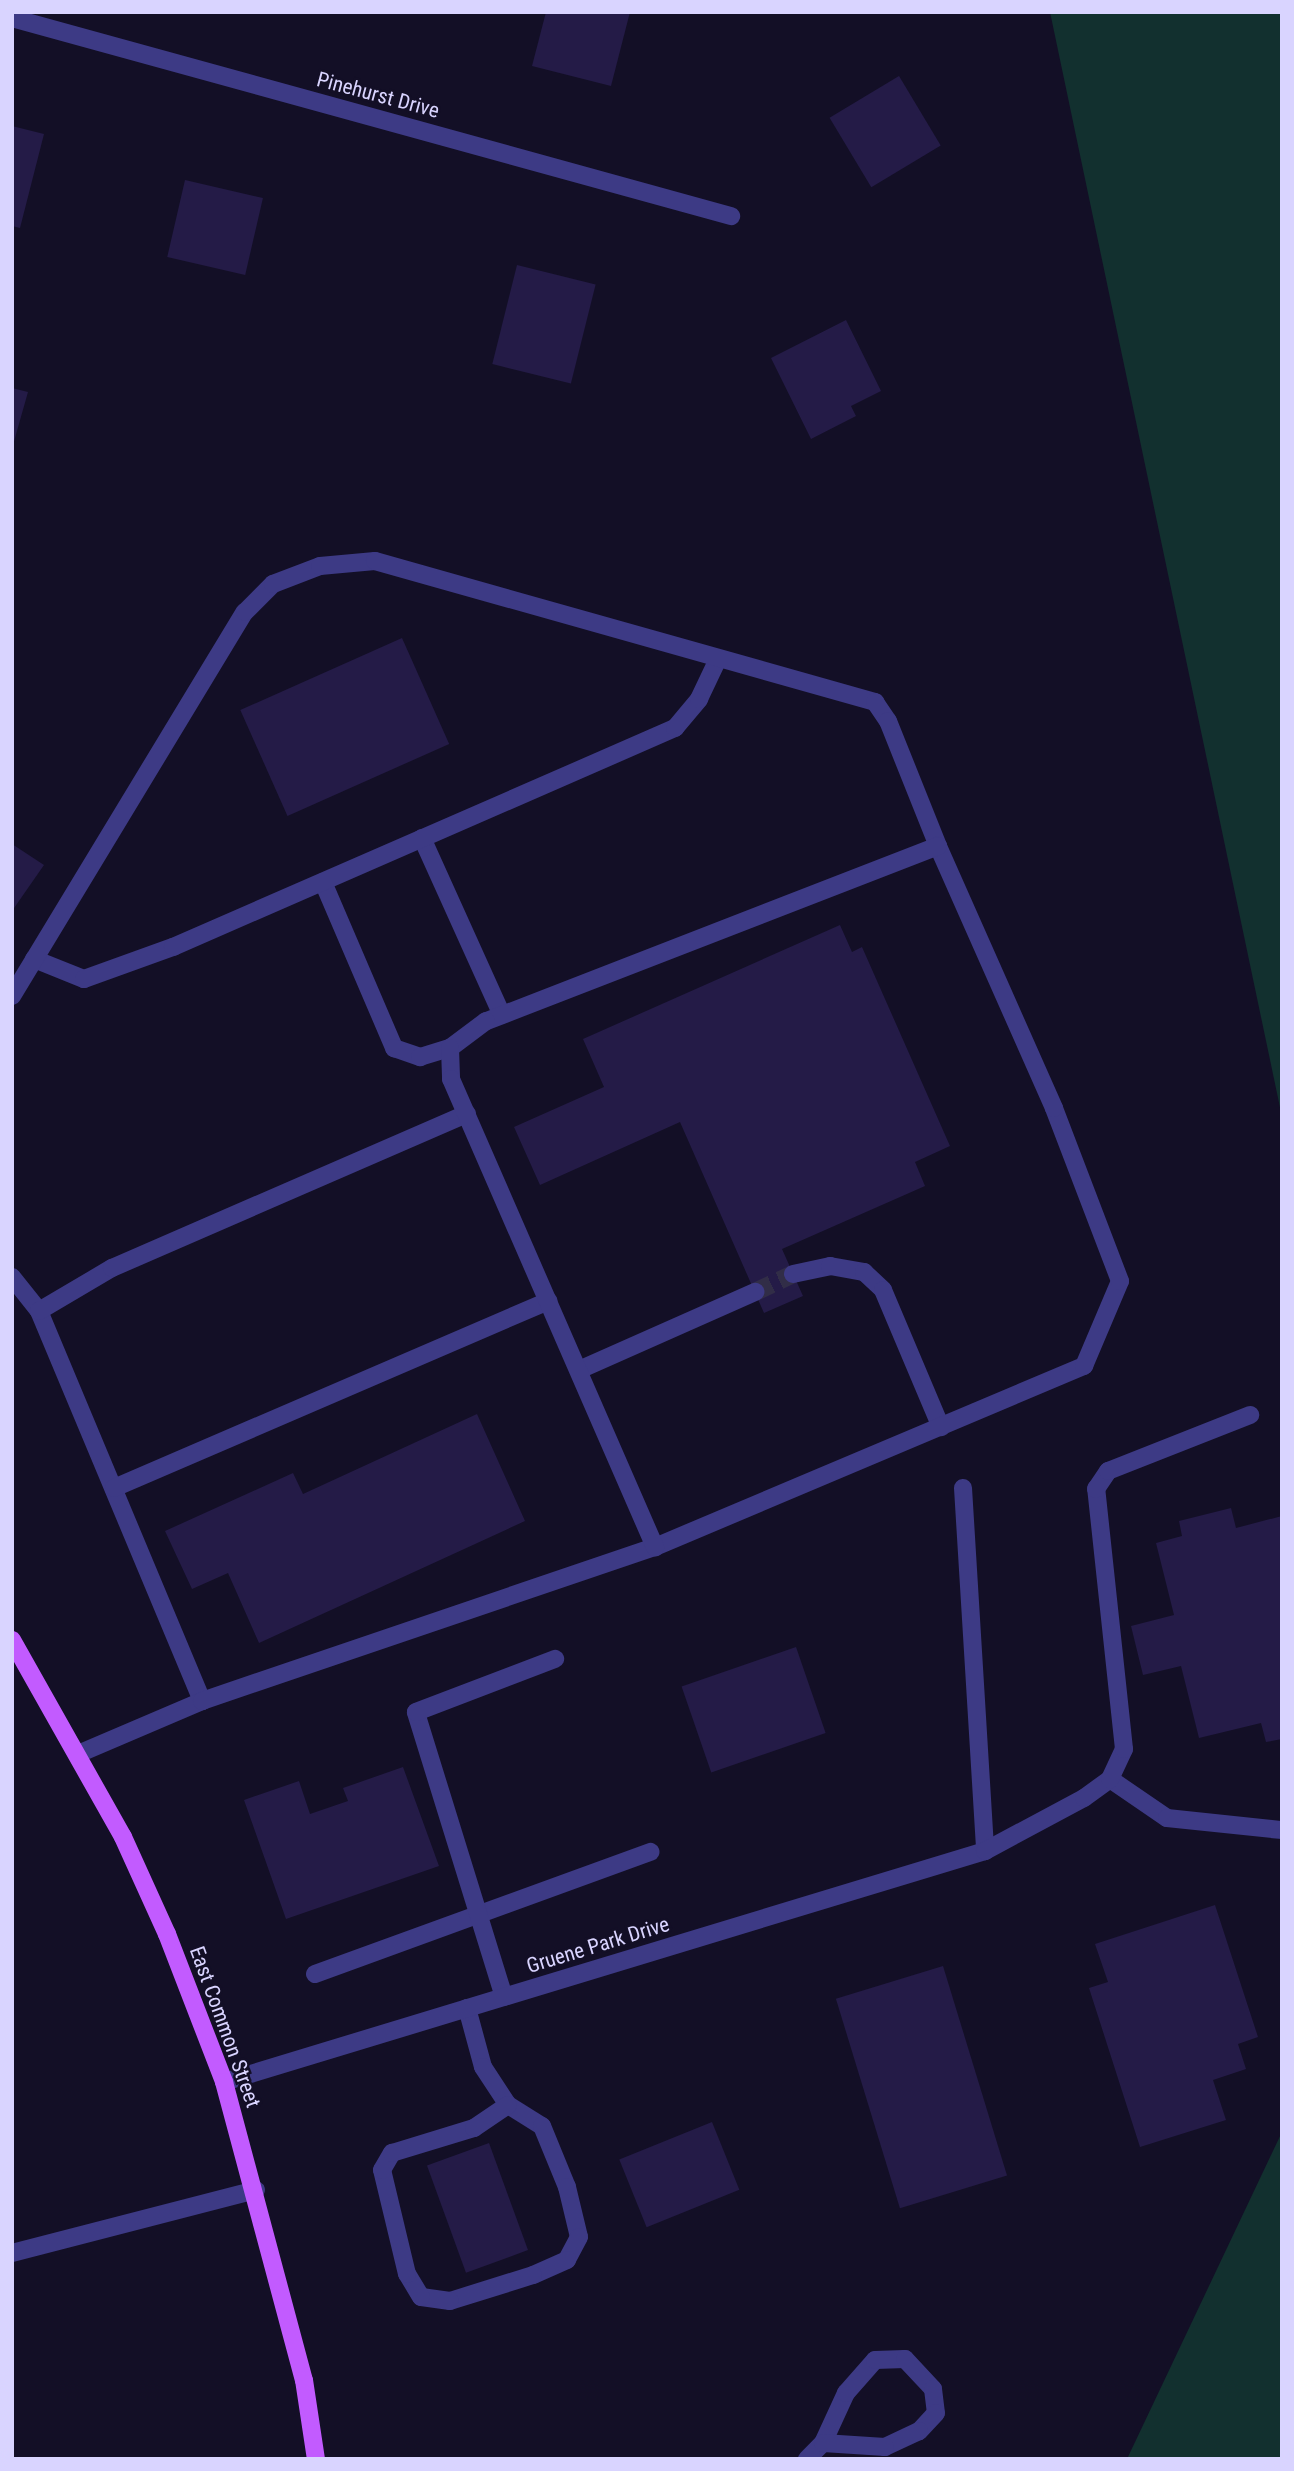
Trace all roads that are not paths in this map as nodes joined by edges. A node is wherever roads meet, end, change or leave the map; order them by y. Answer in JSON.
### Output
{"nodes":[{"id":1,"x":12,"y":19,"type":"edge"},
{"id":2,"x":731,"y":216,"type":"dead end"},
{"id":3,"x":718,"y":659,"type":"junction"},
{"id":4,"x":422,"y":838,"type":"junction"},
{"id":5,"x":938,"y":846,"type":"junction"},
{"id":6,"x":323,"y":882,"type":"junction"},
{"id":7,"x":34,"y":959,"type":"junction"},
{"id":8,"x":12,"y":996,"type":"edge"},
{"id":9,"x":502,"y":1015,"type":"junction"},
{"id":10,"x":450,"y":1048,"type":"junction"},
{"id":11,"x":467,"y":1114,"type":"junction"},
{"id":12,"x":793,"y":1274,"type":"tunnel mouth"},
{"id":13,"x":12,"y":1277,"type":"edge"},
{"id":14,"x":755,"y":1292,"type":"tunnel mouth"},
{"id":15,"x":548,"y":1301,"type":"junction"},
{"id":16,"x":40,"y":1311,"type":"junction"},
{"id":17,"x":579,"y":1370,"type":"junction"},
{"id":18,"x":1250,"y":1415,"type":"dead end"},
{"id":19,"x":941,"y":1427,"type":"junction"},
{"id":20,"x":114,"y":1488,"type":"junction"},
{"id":21,"x":963,"y":1488,"type":"dead end"},
{"id":22,"x":655,"y":1547,"type":"junction"},
{"id":23,"x":12,"y":1640,"type":"edge"},
{"id":24,"x":555,"y":1659,"type":"dead end"},
{"id":25,"x":202,"y":1701,"type":"junction"},
{"id":26,"x":78,"y":1755,"type":"junction"},
{"id":27,"x":1110,"y":1779,"type":"junction"},
{"id":28,"x":1282,"y":1830,"type":"edge"},
{"id":29,"x":985,"y":1851,"type":"junction"},
{"id":30,"x":651,"y":1852,"type":"dead end"},
{"id":31,"x":478,"y":1912,"type":"junction"},
{"id":32,"x":315,"y":1974,"type":"dead end"},
{"id":33,"x":504,"y":1997,"type":"junction"},
{"id":34,"x":467,"y":2008,"type":"junction"},
{"id":35,"x":224,"y":2082,"type":"junction"},
{"id":36,"x":508,"y":2105,"type":"junction"},
{"id":37,"x":256,"y":2190,"type":"junction"},
{"id":38,"x":12,"y":2253,"type":"edge"},
{"id":39,"x":823,"y":2443,"type":"junction"},
{"id":40,"x":316,"y":2459,"type":"edge"},
{"id":41,"x":807,"y":2459,"type":"edge"}],
"edges":[{"from":1,"to":2,"type":"street","name":"Pinehurst Drive"},
{"from":3,"to":4,"type":"street"},
{"from":3,"to":5,"type":"street"},
{"from":3,"to":7,"type":"street"},
{"from":4,"to":6,"type":"street"},
{"from":4,"to":9,"type":"street"},
{"from":5,"to":9,"type":"street"},
{"from":5,"to":19,"type":"street"},
{"from":6,"to":7,"type":"street"},
{"from":6,"to":10,"type":"street"},
{"from":7,"to":8,"type":"street"},
{"from":9,"to":10,"type":"street"},
{"from":10,"to":11,"type":"street"},
{"from":11,"to":15,"type":"street"},
{"from":11,"to":16,"type":"street"},
{"from":12,"to":19,"type":"street"},
{"from":13,"to":16,"type":"street"},
{"from":14,"to":17,"type":"street"},
{"from":15,"to":17,"type":"street"},
{"from":15,"to":20,"type":"street"},
{"from":16,"to":20,"type":"street"},
{"from":17,"to":22,"type":"street"},
{"from":18,"to":27,"type":"street"},
{"from":19,"to":22,"type":"street"},
{"from":20,"to":25,"type":"street"},
{"from":21,"to":29,"type":"street"},
{"from":22,"to":25,"type":"street"},
{"from":23,"to":26,"type":"main road","name":"East Common Street"},
{"from":24,"to":31,"type":"street"},
{"from":25,"to":26,"type":"street"},
{"from":26,"to":35,"type":"main road","name":"East Common Street"},
{"from":27,"to":28,"type":"street"},
{"from":27,"to":29,"type":"street","name":"Gruene Park Drive"},
{"from":29,"to":33,"type":"street","name":"Gruene Park Drive"},
{"from":30,"to":31,"type":"street"},
{"from":31,"to":32,"type":"street"},
{"from":31,"to":33,"type":"street"},
{"from":33,"to":34,"type":"street","name":"Gruene Park Drive"},
{"from":34,"to":35,"type":"street","name":"Gruene Park Drive"},
{"from":34,"to":36,"type":"street"},
{"from":35,"to":37,"type":"main road","name":"East Common Street"},
{"from":36,"to":36,"type":"street"},
{"from":37,"to":38,"type":"street"},
{"from":37,"to":40,"type":"main road","name":"East Common Street"},
{"from":39,"to":39,"type":"street"},
{"from":39,"to":41,"type":"street"}]}
